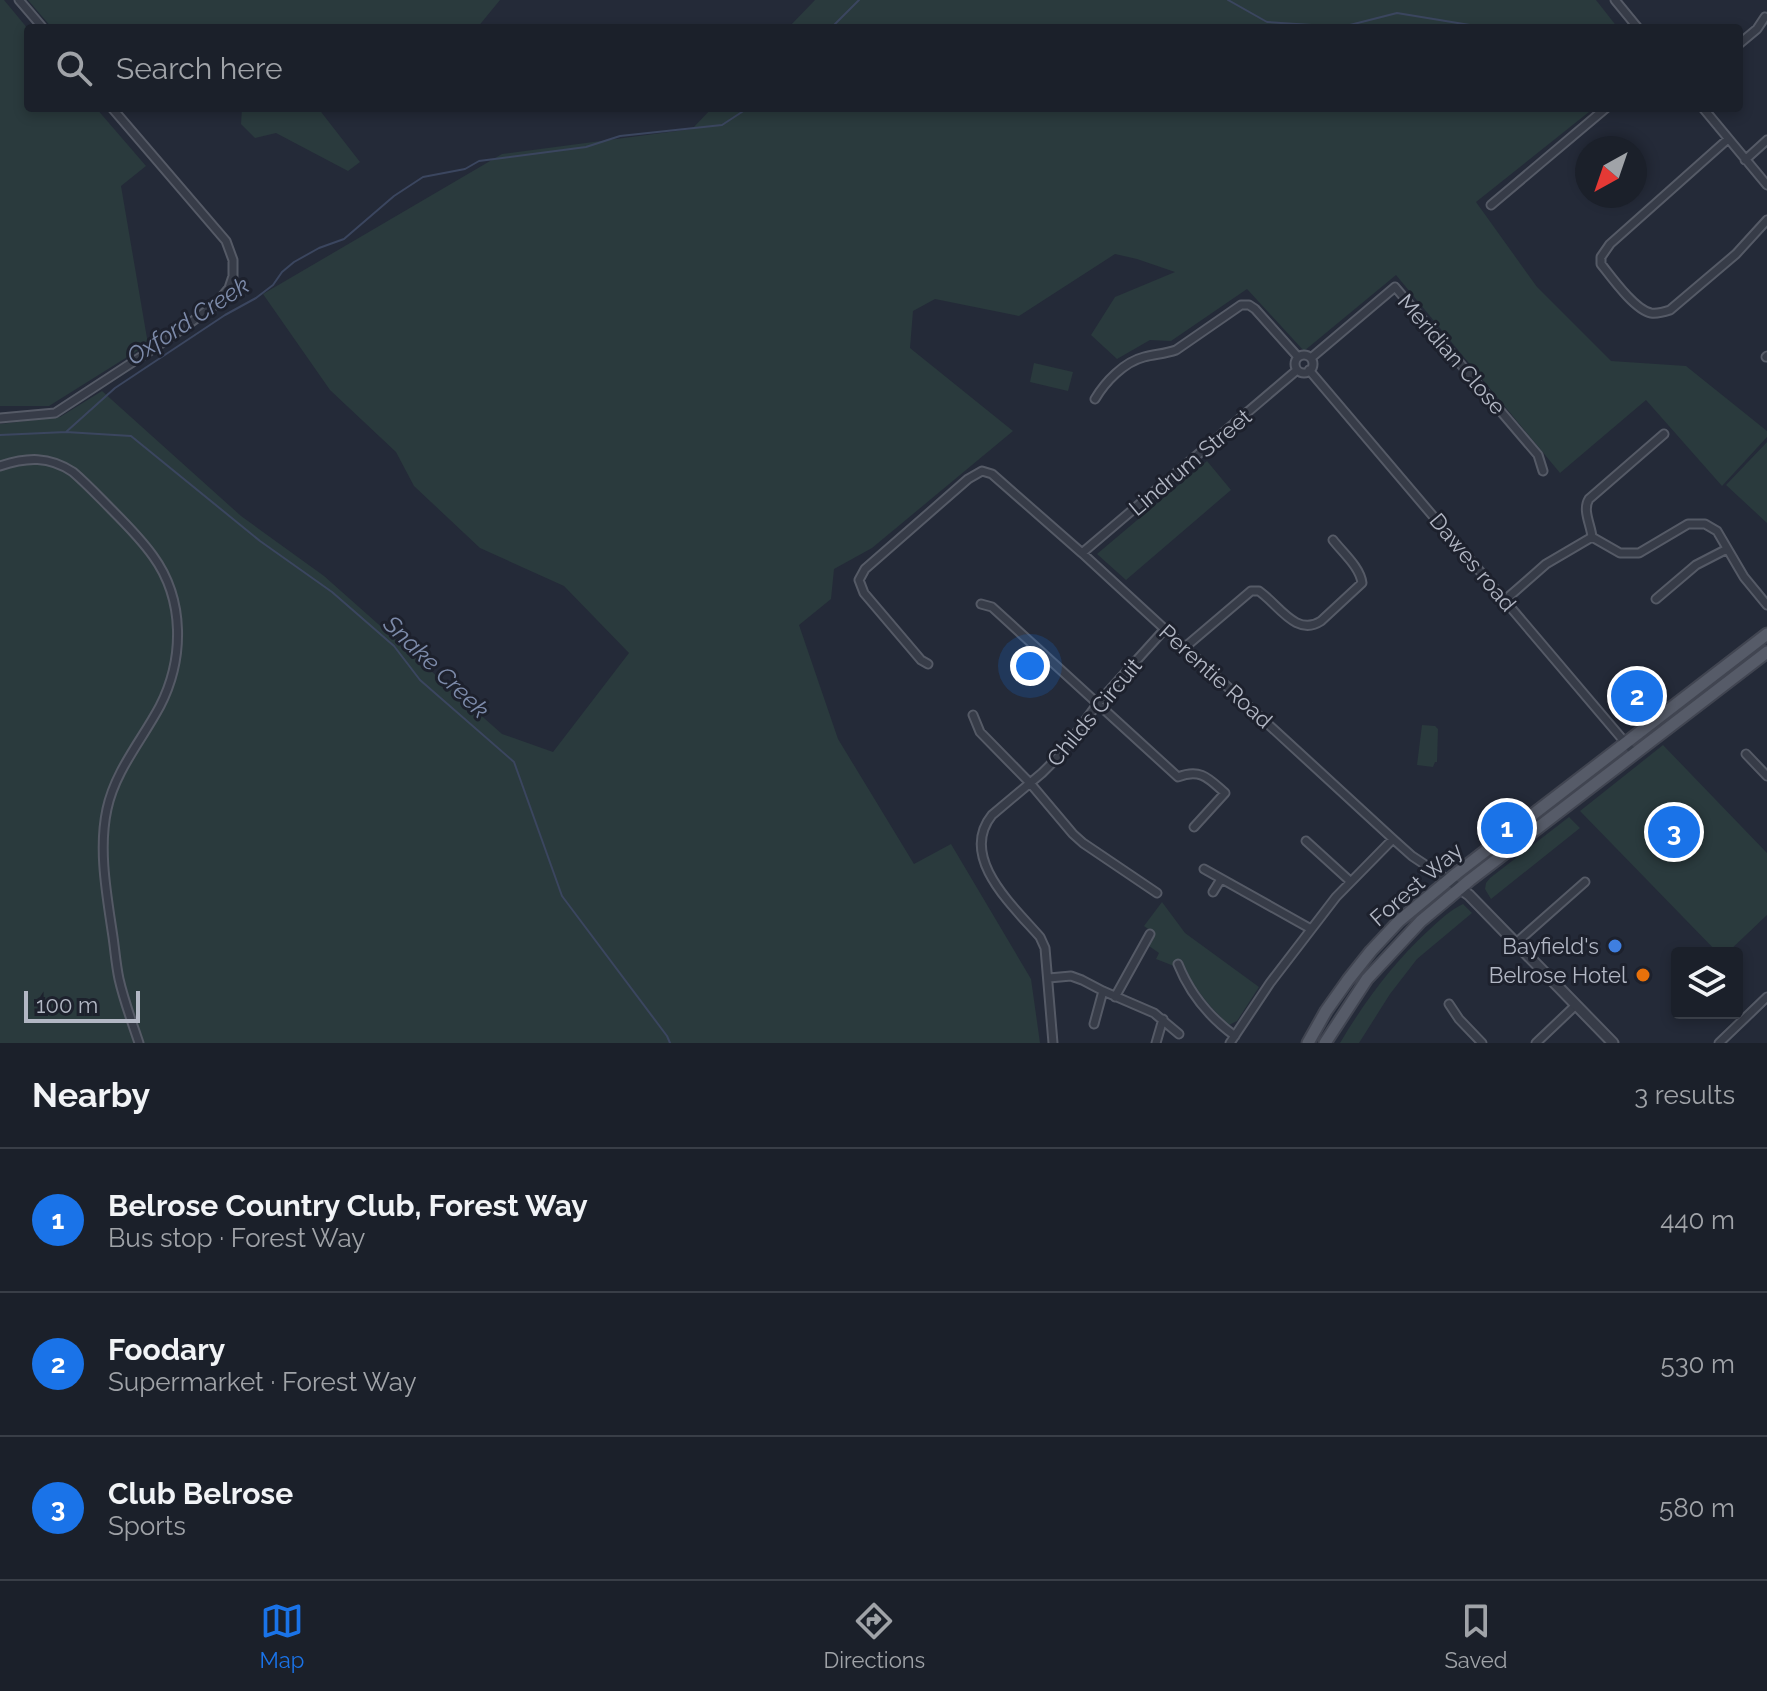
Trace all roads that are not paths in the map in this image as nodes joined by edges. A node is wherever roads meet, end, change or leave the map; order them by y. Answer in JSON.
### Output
{"nodes":[{"id":1,"x":19,"y":0,"type":"edge"},
{"id":2,"x":1621,"y":3,"type":"edge"},
{"id":3,"x":1765,"y":17,"type":"dead end"},
{"id":4,"x":40,"y":24,"type":"edge"},
{"id":5,"x":1635,"y":24,"type":"edge"},
{"id":6,"x":1743,"y":41,"type":"edge"},
{"id":7,"x":115,"y":112,"type":"edge"},
{"id":8,"x":1601,"y":112,"type":"edge"},
{"id":9,"x":1706,"y":112,"type":"edge"},
{"id":10,"x":1728,"y":139,"type":"junction"},
{"id":11,"x":1767,"y":140,"type":"edge"},
{"id":12,"x":1745,"y":160,"type":"junction"},
{"id":13,"x":1767,"y":185,"type":"edge"},
{"id":14,"x":1491,"y":205,"type":"dead end"},
{"id":15,"x":1767,"y":220,"type":"edge"},
{"id":16,"x":1298,"y":357,"type":"junction"},
{"id":17,"x":1311,"y":358,"type":"junction"},
{"id":18,"x":1297,"y":370,"type":"junction"},
{"id":19,"x":1309,"y":370,"type":"junction"},
{"id":20,"x":1095,"y":399,"type":"dead end"},
{"id":21,"x":0,"y":418,"type":"edge"},
{"id":22,"x":1664,"y":434,"type":"dead end"},
{"id":23,"x":0,"y":466,"type":"edge"},
{"id":24,"x":1543,"y":471,"type":"dead end"},
{"id":25,"x":1592,"y":537,"type":"junction"},
{"id":26,"x":1333,"y":540,"type":"dead end"},
{"id":27,"x":1727,"y":549,"type":"junction"},
{"id":28,"x":1082,"y":553,"type":"junction"},
{"id":29,"x":1656,"y":599,"type":"dead end"},
{"id":30,"x":1505,"y":600,"type":"junction"},
{"id":31,"x":981,"y":604,"type":"dead end"},
{"id":32,"x":1767,"y":605,"type":"edge"},
{"id":33,"x":1164,"y":630,"type":"junction"},
{"id":34,"x":1767,"y":634,"type":"edge"},
{"id":35,"x":1184,"y":648,"type":"junction"},
{"id":36,"x":1767,"y":652,"type":"edge"},
{"id":37,"x":928,"y":664,"type":"dead end"},
{"id":38,"x":1098,"y":703,"type":"junction"},
{"id":39,"x":973,"y":715,"type":"dead end"},
{"id":40,"x":1626,"y":743,"type":"junction"},
{"id":41,"x":1635,"y":754,"type":"junction"},
{"id":42,"x":1746,"y":754,"type":"dead end"},
{"id":43,"x":1767,"y":776,"type":"edge"},
{"id":44,"x":1030,"y":783,"type":"junction"},
{"id":45,"x":1194,"y":827,"type":"dead end"},
{"id":46,"x":1393,"y":839,"type":"junction"},
{"id":47,"x":1306,"y":841,"type":"dead end"},
{"id":48,"x":1204,"y":869,"type":"dead end"},
{"id":49,"x":1221,"y":879,"type":"junction"},
{"id":50,"x":1448,"y":880,"type":"junction"},
{"id":51,"x":1350,"y":881,"type":"junction"},
{"id":52,"x":1585,"y":882,"type":"dead end"},
{"id":53,"x":1461,"y":888,"type":"junction"},
{"id":54,"x":1213,"y":892,"type":"dead end"},
{"id":55,"x":1157,"y":893,"type":"dead end"},
{"id":56,"x":1311,"y":929,"type":"junction"},
{"id":57,"x":1150,"y":934,"type":"dead end"},
{"id":58,"x":1516,"y":943,"type":"junction"},
{"id":59,"x":1178,"y":964,"type":"dead end"},
{"id":60,"x":1049,"y":978,"type":"junction"},
{"id":61,"x":1103,"y":991,"type":"junction"},
{"id":62,"x":1115,"y":997,"type":"junction"},
{"id":63,"x":1767,"y":997,"type":"edge"},
{"id":64,"x":1449,"y":1004,"type":"dead end"},
{"id":65,"x":1576,"y":1005,"type":"junction"},
{"id":66,"x":1163,"y":1019,"type":"junction"},
{"id":67,"x":1094,"y":1024,"type":"dead end"},
{"id":68,"x":1179,"y":1034,"type":"dead end"},
{"id":69,"x":1233,"y":1039,"type":"edge"},
{"id":70,"x":139,"y":1043,"type":"edge"},
{"id":71,"x":1053,"y":1043,"type":"edge"},
{"id":72,"x":1156,"y":1043,"type":"edge"},
{"id":73,"x":1308,"y":1043,"type":"edge"},
{"id":74,"x":1325,"y":1043,"type":"edge"},
{"id":75,"x":1482,"y":1043,"type":"edge"},
{"id":76,"x":1536,"y":1043,"type":"edge"},
{"id":77,"x":1613,"y":1043,"type":"edge"},
{"id":78,"x":1719,"y":1043,"type":"edge"}],
"edges":[{"from":1,"to":4,"type":"street"},
{"from":2,"to":5,"type":"street"},
{"from":3,"to":6,"type":"street"},
{"from":7,"to":21,"type":"street"},
{"from":8,"to":14,"type":"street"},
{"from":9,"to":10,"type":"street"},
{"from":10,"to":12,"type":"street"},
{"from":10,"to":15,"type":"street"},
{"from":11,"to":12,"type":"street"},
{"from":12,"to":13,"type":"street"},
{"from":16,"to":17,"type":"street"},
{"from":16,"to":18,"type":"street"},
{"from":16,"to":20,"type":"street"},
{"from":17,"to":19,"type":"street"},
{"from":17,"to":24,"type":"street","name":"Meridian Close"},
{"from":18,"to":19,"type":"street"},
{"from":18,"to":28,"type":"street","name":"Lindrum Street"},
{"from":19,"to":30,"type":"street","name":"Dawes road"},
{"from":22,"to":25,"type":"street"},
{"from":23,"to":70,"type":"street"},
{"from":25,"to":27,"type":"street"},
{"from":25,"to":30,"type":"street"},
{"from":26,"to":35,"type":"street"},
{"from":27,"to":29,"type":"street"},
{"from":27,"to":32,"type":"street"},
{"from":28,"to":33,"type":"street","name":"Perentie Road"},
{"from":28,"to":37,"type":"street","name":"Perentie Road"},
{"from":30,"to":40,"type":"street","name":"Dawes road"},
{"from":31,"to":38,"type":"street"},
{"from":33,"to":35,"type":"street","name":"Perentie Road"},
{"from":33,"to":38,"type":"street","name":"Childs Circuit"},
{"from":34,"to":40,"type":"main road","name":"Forest Way"},
{"from":35,"to":46,"type":"street","name":"Perentie Road"},
{"from":36,"to":41,"type":"main road","name":"Forest Way"},
{"from":38,"to":44,"type":"street","name":"Childs Circuit"},
{"from":38,"to":45,"type":"street"},
{"from":39,"to":44,"type":"street"},
{"from":40,"to":41,"type":"street","name":"Dawes road"},
{"from":40,"to":50,"type":"main road","name":"Forest Way"},
{"from":41,"to":53,"type":"main road","name":"Forest Way"},
{"from":42,"to":43,"type":"street"},
{"from":44,"to":55,"type":"street"},
{"from":44,"to":60,"type":"street","name":"Childs Circuit"},
{"from":46,"to":50,"type":"street","name":"Perentie Road"},
{"from":46,"to":51,"type":"street"},
{"from":47,"to":51,"type":"street"},
{"from":48,"to":49,"type":"street"},
{"from":49,"to":54,"type":"street"},
{"from":49,"to":56,"type":"street"},
{"from":50,"to":53,"type":"street"},
{"from":50,"to":73,"type":"main road","name":"Forest Way"},
{"from":51,"to":56,"type":"street"},
{"from":52,"to":58,"type":"street"},
{"from":53,"to":58,"type":"street"},
{"from":53,"to":74,"type":"main road","name":"Forest Way"},
{"from":56,"to":69,"type":"street"},
{"from":57,"to":62,"type":"street"},
{"from":58,"to":65,"type":"street"},
{"from":59,"to":69,"type":"street"},
{"from":60,"to":61,"type":"street"},
{"from":60,"to":71,"type":"street","name":"Childs Circuit"},
{"from":61,"to":62,"type":"street"},
{"from":61,"to":67,"type":"street"},
{"from":62,"to":66,"type":"street"},
{"from":63,"to":78,"type":"street"},
{"from":64,"to":75,"type":"street"},
{"from":65,"to":76,"type":"street"},
{"from":65,"to":77,"type":"street"},
{"from":66,"to":68,"type":"street"},
{"from":66,"to":72,"type":"street"}]}
